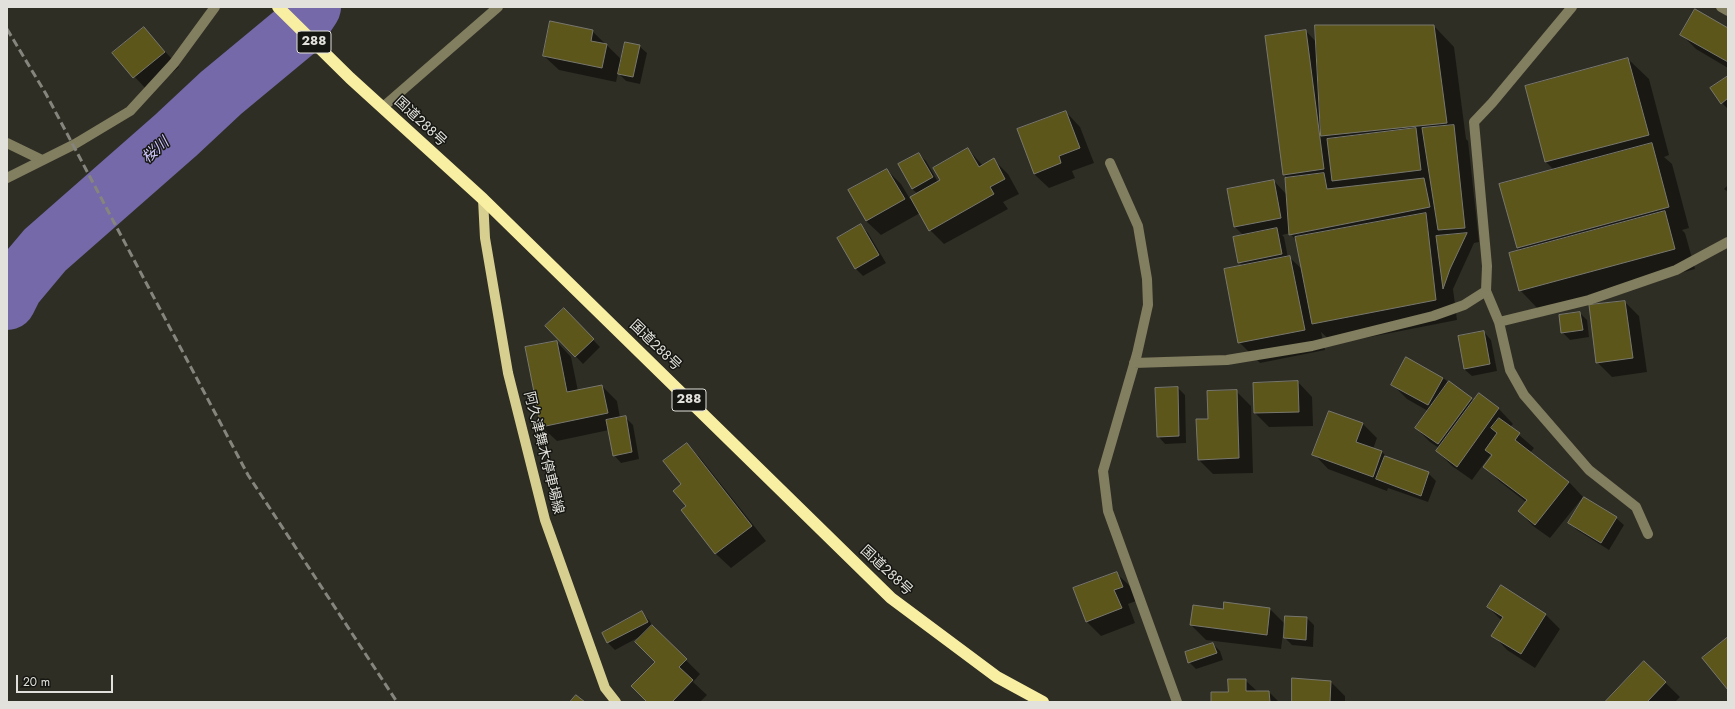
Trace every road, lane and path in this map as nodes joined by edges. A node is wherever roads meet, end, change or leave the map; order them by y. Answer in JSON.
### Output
{"nodes":[{"id":1,"x":215,"y":7,"type":"edge"},
{"id":2,"x":278,"y":7,"type":"edge"},
{"id":3,"x":498,"y":7,"type":"edge"},
{"id":4,"x":1572,"y":7,"type":"edge"},
{"id":5,"x":1721,"y":7,"type":"edge"},
{"id":6,"x":1728,"y":11,"type":"edge"},
{"id":7,"x":383,"y":107,"type":"junction"},
{"id":8,"x":7,"y":143,"type":"edge"},
{"id":9,"x":42,"y":160,"type":"junction"},
{"id":10,"x":1110,"y":163,"type":"dead end"},
{"id":11,"x":7,"y":178,"type":"edge"},
{"id":12,"x":483,"y":199,"type":"junction"},
{"id":13,"x":1728,"y":242,"type":"edge"},
{"id":14,"x":1486,"y":292,"type":"junction"},
{"id":15,"x":1499,"y":322,"type":"junction"},
{"id":16,"x":1134,"y":363,"type":"junction"},
{"id":17,"x":1648,"y":534,"type":"dead end"},
{"id":18,"x":616,"y":702,"type":"edge"},
{"id":19,"x":1044,"y":702,"type":"edge"},
{"id":20,"x":1177,"y":702,"type":"edge"}],
"edges":[{"from":1,"to":9,"type":"street"},
{"from":2,"to":7,"type":"highway","name":"国道288号","number":"288"},
{"from":3,"to":7,"type":"street"},
{"from":4,"to":14,"type":"street"},
{"from":5,"to":6,"type":"street"},
{"from":7,"to":12,"type":"highway","name":"国道288号","number":"288"},
{"from":8,"to":9,"type":"street"},
{"from":9,"to":11,"type":"street"},
{"from":10,"to":16,"type":"street"},
{"from":12,"to":18,"type":"main road","name":"阿久津舞木停車場線"},
{"from":12,"to":19,"type":"highway","name":"国道288号","number":"288"},
{"from":13,"to":15,"type":"street"},
{"from":14,"to":15,"type":"street"},
{"from":14,"to":16,"type":"street"},
{"from":15,"to":17,"type":"street"},
{"from":16,"to":20,"type":"street"}]}
